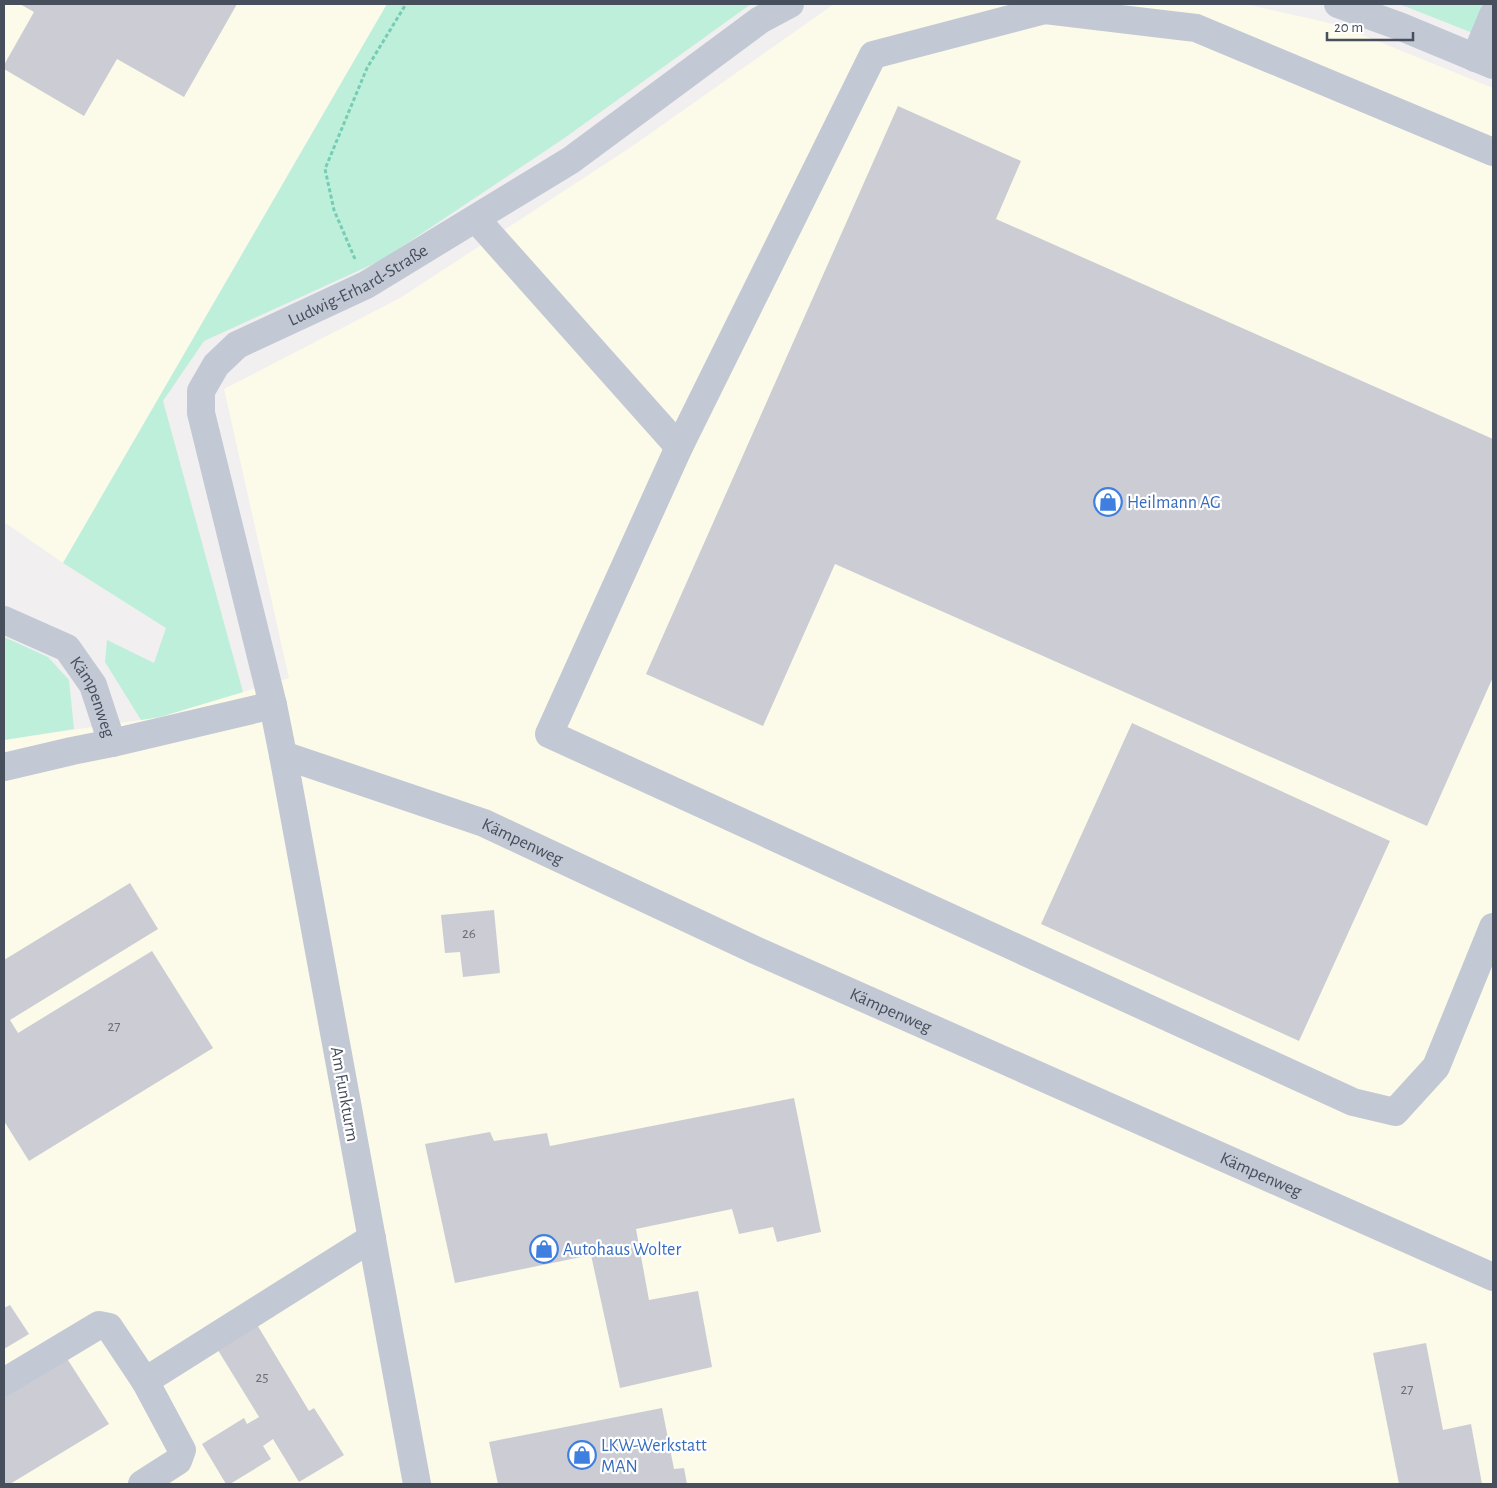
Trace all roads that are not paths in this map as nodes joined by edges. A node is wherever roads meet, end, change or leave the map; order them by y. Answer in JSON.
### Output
{"nodes":[{"id":1,"x":790,"y":4,"type":"edge"},
{"id":2,"x":1338,"y":4,"type":"edge"},
{"id":3,"x":1493,"y":15,"type":"edge"},
{"id":4,"x":1484,"y":61,"type":"edge"},
{"id":5,"x":1493,"y":152,"type":"edge"},
{"id":6,"x":476,"y":219,"type":"junction"},
{"id":7,"x":679,"y":447,"type":"junction"},
{"id":8,"x":4,"y":620,"type":"edge"},
{"id":9,"x":273,"y":705,"type":"junction"},
{"id":10,"x":112,"y":743,"type":"junction"},
{"id":11,"x":283,"y":755,"type":"junction"},
{"id":12,"x":4,"y":767,"type":"edge"},
{"id":13,"x":1493,"y":927,"type":"edge"},
{"id":14,"x":372,"y":1238,"type":"junction"},
{"id":15,"x":1493,"y":1277,"type":"edge"},
{"id":16,"x":145,"y":1381,"type":"junction"},
{"id":17,"x":4,"y":1382,"type":"edge"},
{"id":18,"x":142,"y":1484,"type":"edge"},
{"id":19,"x":417,"y":1484,"type":"edge"}],
"edges":[{"from":1,"to":6,"type":"street","name":"Ludwig-Erhard-Straße"},
{"from":2,"to":4,"type":"street"},
{"from":3,"to":4,"type":"street"},
{"from":5,"to":7,"type":"street"},
{"from":6,"to":7,"type":"street"},
{"from":6,"to":9,"type":"street","name":"Ludwig-Erhard-Straße"},
{"from":7,"to":13,"type":"street"},
{"from":8,"to":10,"type":"street","name":"Kämpenweg"},
{"from":9,"to":10,"type":"street","name":"Kämpenweg"},
{"from":9,"to":11,"type":"street","name":"Am Funkturm"},
{"from":10,"to":12,"type":"street"},
{"from":11,"to":14,"type":"street","name":"Am Funkturm"},
{"from":11,"to":15,"type":"street","name":"Kämpenweg"},
{"from":14,"to":16,"type":"street"},
{"from":14,"to":19,"type":"street","name":"Am Funkturm"},
{"from":16,"to":17,"type":"street"},
{"from":16,"to":18,"type":"street"}]}
